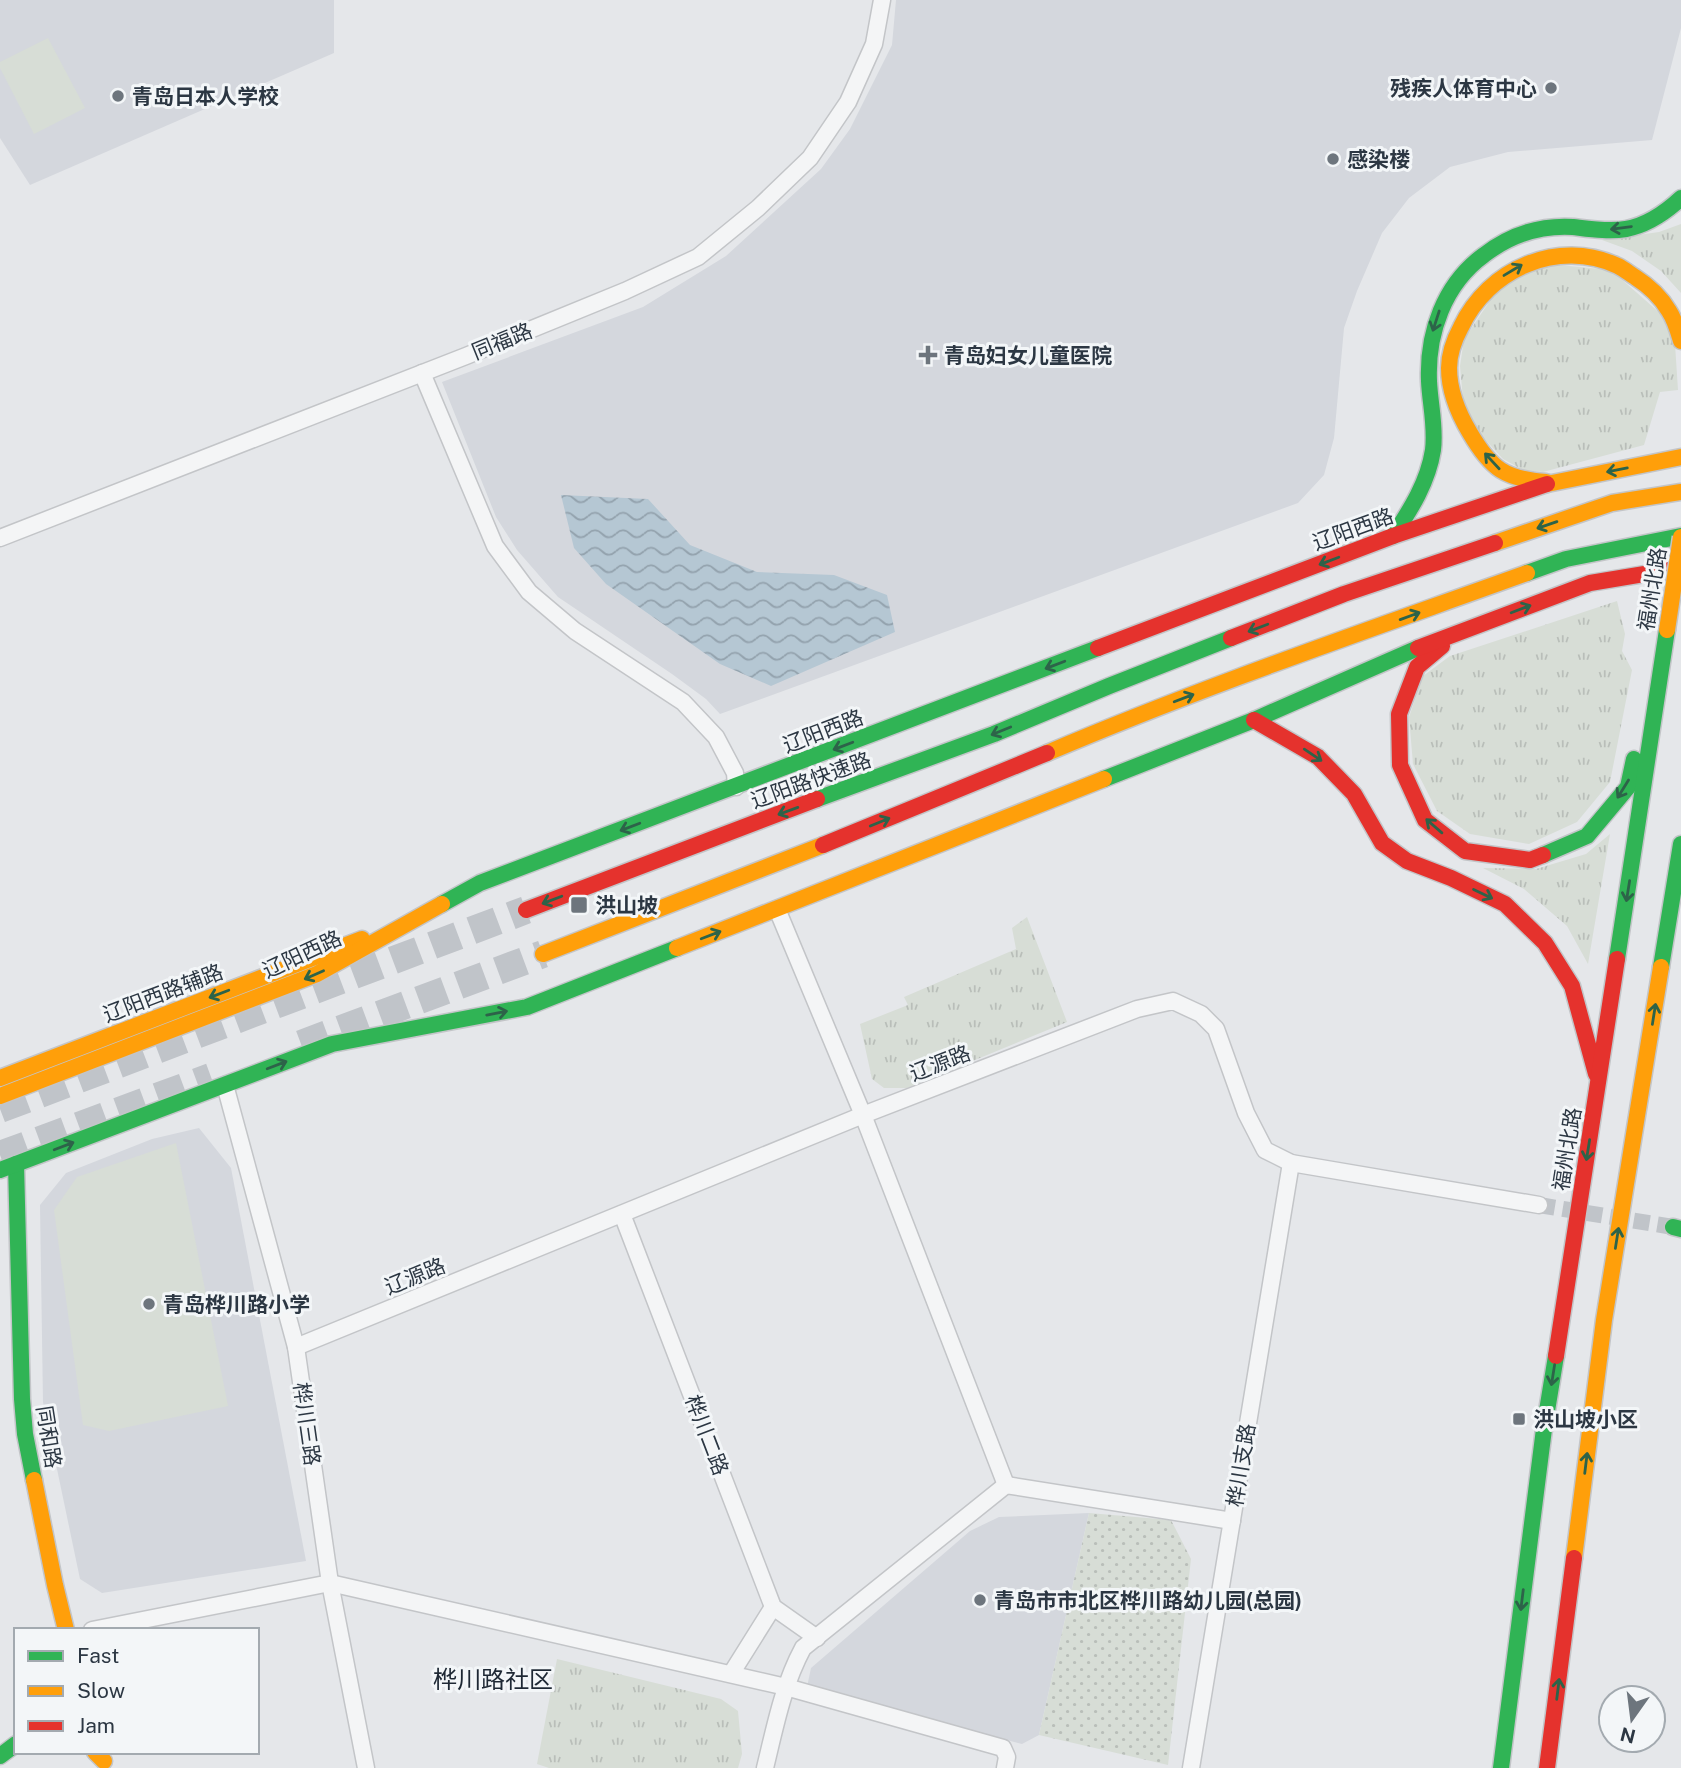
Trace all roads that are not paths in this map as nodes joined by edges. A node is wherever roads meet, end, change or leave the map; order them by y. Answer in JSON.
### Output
{"nodes":[{"id":1,"x":882,"y":0,"type":"edge"},
{"id":2,"x":1681,"y":198,"type":"edge"},
{"id":3,"x":1681,"y":341,"type":"edge"},
{"id":4,"x":422,"y":373,"type":"junction"},
{"id":5,"x":1681,"y":457,"type":"edge"},
{"id":6,"x":1554,"y":482,"type":"junction"},
{"id":7,"x":1681,"y":492,"type":"edge"},
{"id":8,"x":1393,"y":536,"type":"junction"},
{"id":9,"x":1681,"y":537,"type":"edge"},
{"id":10,"x":0,"y":538,"type":"edge"},
{"id":11,"x":1681,"y":568,"type":"edge"},
{"id":12,"x":1667,"y":629,"type":"junction"},
{"id":13,"x":1457,"y":633,"type":"junction"},
{"id":14,"x":1254,"y":720,"type":"junction"},
{"id":15,"x":736,"y":787,"type":"junction"},
{"id":16,"x":1681,"y":844,"type":"edge"},
{"id":17,"x":777,"y":909,"type":"junction"},
{"id":18,"x":526,"y":910,"type":"tunnel mouth"},
{"id":19,"x":1681,"y":910,"type":"edge"},
{"id":20,"x":420,"y":917,"type":"junction"},
{"id":21,"x":1668,"y":924,"type":"junction"},
{"id":22,"x":543,"y":954,"type":"tunnel mouth"},
{"id":23,"x":0,"y":1079,"type":"edge"},
{"id":24,"x":1599,"y":1083,"type":"junction"},
{"id":25,"x":225,"y":1085,"type":"junction"},
{"id":26,"x":0,"y":1096,"type":"edge"},
{"id":27,"x":863,"y":1115,"type":"junction"},
{"id":28,"x":1291,"y":1163,"type":"junction"},
{"id":29,"x":16,"y":1164,"type":"junction"},
{"id":30,"x":0,"y":1170,"type":"edge"},
{"id":31,"x":1539,"y":1205,"type":"tunnel mouth"},
{"id":32,"x":622,"y":1214,"type":"junction"},
{"id":33,"x":296,"y":1348,"type":"junction"},
{"id":34,"x":1006,"y":1485,"type":"junction"},
{"id":35,"x":1232,"y":1521,"type":"junction"},
{"id":36,"x":331,"y":1583,"type":"junction"},
{"id":37,"x":773,"y":1607,"type":"junction"},
{"id":38,"x":66,"y":1628,"type":"edge"},
{"id":39,"x":102,"y":1628,"type":"edge"},
{"id":40,"x":817,"y":1637,"type":"junction"},
{"id":41,"x":731,"y":1674,"type":"junction"},
{"id":42,"x":786,"y":1687,"type":"junction"},
{"id":43,"x":366,"y":1768,"type":"edge"},
{"id":44,"x":765,"y":1768,"type":"edge"},
{"id":45,"x":1004,"y":1768,"type":"edge"},
{"id":46,"x":1191,"y":1768,"type":"edge"},
{"id":47,"x":1501,"y":1768,"type":"edge"},
{"id":48,"x":1547,"y":1768,"type":"edge"}],
"edges":[{"from":1,"to":4,"type":"street","name":"同福路"},
{"from":2,"to":8,"type":"main road","one_way":true},
{"from":6,"to":3,"type":"main road","one_way":true},
{"from":4,"to":10,"type":"street","name":"同福路"},
{"from":4,"to":15,"type":"street"},
{"from":5,"to":6,"type":"main road","name":"辽阳西路","one_way":true},
{"from":6,"to":8,"type":"main road","name":"辽阳西路"},
{"from":7,"to":18,"type":"main road","name":"辽阳路快速路","one_way":true},
{"from":8,"to":15,"type":"main road","name":"辽阳西路","one_way":true},
{"from":9,"to":12,"type":"main road","name":"福州北路","bridge":true},
{"from":22,"to":9,"type":"main road","one_way":true},
{"from":13,"to":11,"type":"main road","one_way":true},
{"from":12,"to":13,"type":"main road","one_way":true},
{"from":12,"to":24,"type":"main road","name":"福州北路","one_way":true},
{"from":13,"to":14,"type":"main road"},
{"from":14,"to":17,"type":"main road"},
{"from":14,"to":24,"type":"main road","one_way":true},
{"from":15,"to":20,"type":"main road","name":"辽阳西路","one_way":true},
{"from":16,"to":21,"type":"main road"},
{"from":25,"to":17,"type":"main road","one_way":true},
{"from":17,"to":27,"type":"street"},
{"from":19,"to":21,"type":"main road"},
{"from":20,"to":23,"type":"main road","name":"辽阳西路辅路","one_way":true},
{"from":20,"to":26,"type":"main road","name":"辽阳西路","one_way":true},
{"from":48,"to":21,"type":"main road","one_way":true},
{"from":24,"to":47,"type":"main road","name":"福州北路","one_way":true},
{"from":29,"to":25,"type":"main road","one_way":true},
{"from":25,"to":33,"type":"street","name":"桦川三路"},
{"from":27,"to":28,"type":"street","name":"辽源路"},
{"from":27,"to":32,"type":"street","name":"辽源路"},
{"from":27,"to":34,"type":"street"},
{"from":28,"to":31,"type":"street","name":"辽源路"},
{"from":28,"to":35,"type":"street","name":"桦川支路"},
{"from":29,"to":30,"type":"main road"},
{"from":29,"to":38,"type":"main road","name":"同和路"},
{"from":32,"to":33,"type":"street","name":"辽源路"},
{"from":32,"to":37,"type":"street","name":"桦川二路"},
{"from":33,"to":36,"type":"street","name":"桦川三路"},
{"from":34,"to":35,"type":"street"},
{"from":34,"to":40,"type":"street"},
{"from":35,"to":46,"type":"street","name":"桦川支路"},
{"from":36,"to":39,"type":"street"},
{"from":36,"to":41,"type":"street"},
{"from":36,"to":43,"type":"street","name":"桦川三路"},
{"from":37,"to":40,"type":"street"},
{"from":37,"to":41,"type":"street"},
{"from":40,"to":42,"type":"street"},
{"from":41,"to":42,"type":"street"},
{"from":42,"to":44,"type":"street"},
{"from":42,"to":45,"type":"street"}]}
